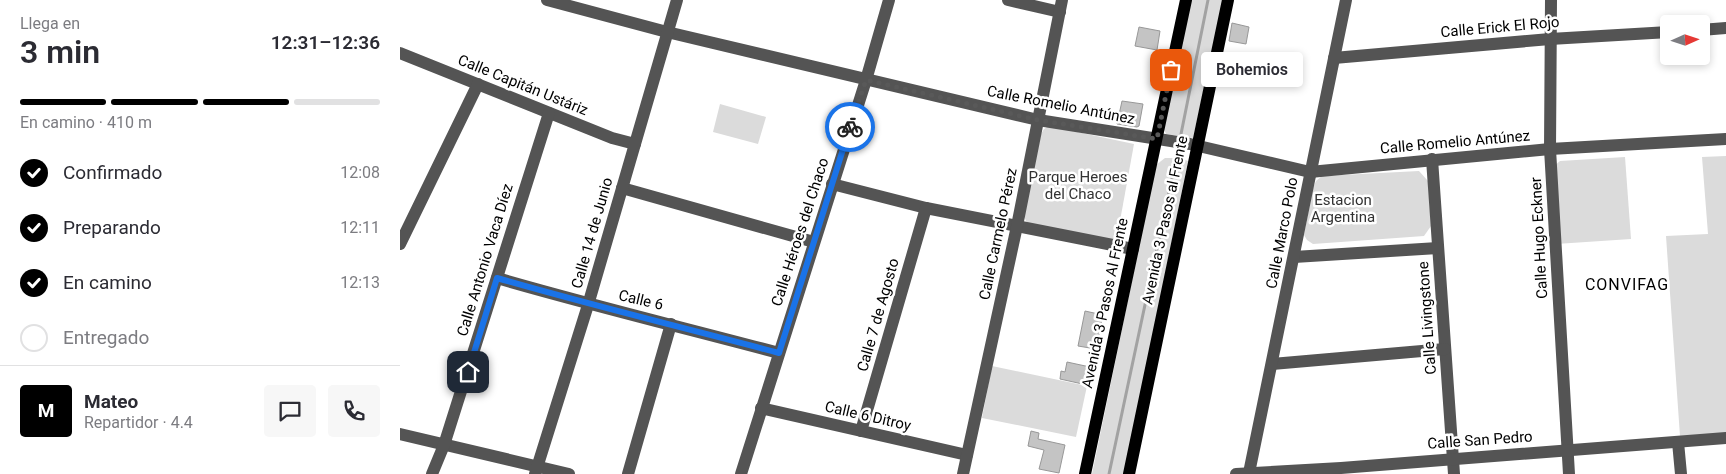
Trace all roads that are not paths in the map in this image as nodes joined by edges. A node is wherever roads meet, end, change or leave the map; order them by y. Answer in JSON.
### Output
{"nodes":[{"id":1,"x":547,"y":0,"type":"edge"},
{"id":2,"x":677,"y":0,"type":"edge"},
{"id":3,"x":889,"y":0,"type":"edge"},
{"id":4,"x":1008,"y":0,"type":"edge"},
{"id":5,"x":1186,"y":0,"type":"edge"},
{"id":6,"x":1228,"y":0,"type":"edge"},
{"id":7,"x":1346,"y":0,"type":"edge"},
{"id":8,"x":1551,"y":0,"type":"edge"},
{"id":9,"x":566,"y":3,"type":"edge"},
{"id":10,"x":1061,"y":6,"type":"edge"},
{"id":11,"x":1726,"y":28,"type":"edge"},
{"id":12,"x":1710,"y":29,"type":"edge"},
{"id":13,"x":667,"y":32,"type":"junction"},
{"id":14,"x":1660,"y":32,"type":"edge"},
{"id":15,"x":1550,"y":38,"type":"junction"},
{"id":16,"x":400,"y":53,"type":"edge"},
{"id":17,"x":1334,"y":58,"type":"junction"},
{"id":18,"x":866,"y":80,"type":"junction"},
{"id":19,"x":478,"y":84,"type":"junction"},
{"id":20,"x":549,"y":113,"type":"junction"},
{"id":21,"x":1038,"y":120,"type":"junction"},
{"id":22,"x":1726,"y":139,"type":"edge"},
{"id":23,"x":1162,"y":140,"type":"junction"},
{"id":24,"x":635,"y":144,"type":"junction"},
{"id":25,"x":1193,"y":145,"type":"junction"},
{"id":26,"x":1550,"y":150,"type":"junction"},
{"id":27,"x":1432,"y":160,"type":"junction"},
{"id":28,"x":1310,"y":172,"type":"junction"},
{"id":29,"x":832,"y":184,"type":"junction"},
{"id":30,"x":622,"y":188,"type":"junction"},
{"id":31,"x":926,"y":208,"type":"junction"},
{"id":32,"x":1017,"y":226,"type":"junction"},
{"id":33,"x":814,"y":242,"type":"junction"},
{"id":34,"x":400,"y":244,"type":"edge"},
{"id":35,"x":1438,"y":248,"type":"junction"},
{"id":36,"x":1133,"y":249,"type":"junction"},
{"id":37,"x":1294,"y":257,"type":"junction"},
{"id":38,"x":497,"y":278,"type":"junction"},
{"id":39,"x":588,"y":305,"type":"junction"},
{"id":40,"x":671,"y":324,"type":"junction"},
{"id":41,"x":1445,"y":349,"type":"junction"},
{"id":42,"x":779,"y":353,"type":"junction"},
{"id":43,"x":1272,"y":364,"type":"junction"},
{"id":44,"x":761,"y":408,"type":"junction"},
{"id":45,"x":861,"y":431,"type":"junction"},
{"id":46,"x":400,"y":434,"type":"edge"},
{"id":47,"x":1726,"y":438,"type":"edge"},
{"id":48,"x":1678,"y":442,"type":"junction"},
{"id":49,"x":444,"y":445,"type":"junction"},
{"id":50,"x":1567,"y":450,"type":"junction"},
{"id":51,"x":967,"y":455,"type":"junction"},
{"id":52,"x":1453,"y":458,"type":"junction"},
{"id":53,"x":536,"y":470,"type":"edge"},
{"id":54,"x":1342,"y":471,"type":"edge"},
{"id":55,"x":1250,"y":473,"type":"edge"},
{"id":56,"x":432,"y":474,"type":"edge"},
{"id":57,"x":568,"y":474,"type":"edge"},
{"id":58,"x":628,"y":474,"type":"edge"},
{"id":59,"x":741,"y":474,"type":"edge"},
{"id":60,"x":963,"y":474,"type":"edge"},
{"id":61,"x":1085,"y":474,"type":"edge"},
{"id":62,"x":1129,"y":474,"type":"edge"},
{"id":63,"x":1236,"y":474,"type":"edge"},
{"id":64,"x":1454,"y":474,"type":"edge"},
{"id":65,"x":1569,"y":474,"type":"edge"},
{"id":66,"x":1680,"y":474,"type":"edge"}],
"edges":[{"from":1,"to":9,"type":"street","name":"Calle Romelio Antúnez"},
{"from":2,"to":13,"type":"street","name":"Calle 14 de Junio"},
{"from":3,"to":18,"type":"street","name":"Calle Héroes del Chaco"},
{"from":4,"to":10,"type":"street"},
{"from":5,"to":23,"type":"main road","name":"Avenida 3 Pasos al Frente"},
{"from":6,"to":25,"type":"main road","name":"Avenida 3 Pasos al Frente"},
{"from":7,"to":17,"type":"street","name":"Calle Marco Polo"},
{"from":8,"to":15,"type":"street","name":"Calle Hugo Eckner"},
{"from":9,"to":13,"type":"street","name":"Calle Romelio Antúnez"},
{"from":10,"to":21,"type":"street","name":"Calle Carmelo Pérez"},
{"from":11,"to":12,"type":"street"},
{"from":13,"to":18,"type":"street","name":"Calle Romelio Antúnez"},
{"from":13,"to":24,"type":"street","name":"Calle 14 de Junio"},
{"from":14,"to":15,"type":"street","name":"Calle Erick El Rojo"},
{"from":15,"to":17,"type":"street","name":"Calle Erick El Rojo"},
{"from":15,"to":26,"type":"street","name":"Calle Hugo Eckner"},
{"from":16,"to":19,"type":"street","name":"Calle Capitán Ustáriz"},
{"from":17,"to":28,"type":"street","name":"Calle Marco Polo"},
{"from":18,"to":21,"type":"street","name":"Calle Romelio Antúnez"},
{"from":18,"to":29,"type":"street","name":"Calle Héroes del Chaco"},
{"from":19,"to":20,"type":"street","name":"Calle Capitán Ustáriz"},
{"from":19,"to":34,"type":"street"},
{"from":20,"to":24,"type":"street","name":"Calle Capitán Ustáriz"},
{"from":20,"to":38,"type":"street","name":"Calle Antonio Vaca Díez"},
{"from":21,"to":23,"type":"street","name":"Calle Romelio Antúnez"},
{"from":21,"to":32,"type":"street","name":"Calle Carmelo Pérez"},
{"from":22,"to":26,"type":"street","name":"Calle Romelio Antúnez"},
{"from":23,"to":25,"type":"street","name":"Calle Romelio Antúnez"},
{"from":23,"to":36,"type":"main road","name":"Avenida 3 Pasos Al Frente"},
{"from":24,"to":30,"type":"street","name":"Calle 14 de Junio"},
{"from":25,"to":28,"type":"street","name":"Calle Romelio Antúnez"},
{"from":25,"to":62,"type":"main road","name":"Avenida 3 Pasos al Frente"},
{"from":26,"to":27,"type":"street","name":"Calle Romelio Antúnez"},
{"from":26,"to":50,"type":"street","name":"Calle Hugo Eckner"},
{"from":27,"to":28,"type":"street","name":"Calle Romelio Antúnez"},
{"from":27,"to":35,"type":"street","name":"Calle Livingstone"},
{"from":28,"to":37,"type":"street","name":"Calle Marco Polo"},
{"from":29,"to":31,"type":"street"},
{"from":29,"to":33,"type":"street","name":"Calle Héroes del Chaco"},
{"from":30,"to":33,"type":"street"},
{"from":30,"to":39,"type":"street","name":"Calle 14 de Junio"},
{"from":31,"to":32,"type":"street"},
{"from":31,"to":45,"type":"street","name":"Calle 7 de Agosto"},
{"from":32,"to":36,"type":"street"},
{"from":32,"to":51,"type":"street","name":"Calle Carmelo Pérez"},
{"from":33,"to":42,"type":"street","name":"Calle Héroes del Chaco"},
{"from":35,"to":37,"type":"street"},
{"from":35,"to":41,"type":"street","name":"Calle Livingstone"},
{"from":36,"to":61,"type":"main road","name":"Avenida 3 Pasos Al Frente"},
{"from":37,"to":43,"type":"street","name":"Calle Marco Polo"},
{"from":38,"to":39,"type":"street","name":"Calle 6"},
{"from":38,"to":49,"type":"street","name":"Calle Antonio Vaca Díez"},
{"from":39,"to":40,"type":"street","name":"Calle 6"},
{"from":39,"to":53,"type":"street","name":"Calle 14 de Junio"},
{"from":40,"to":42,"type":"street","name":"Calle 6"},
{"from":40,"to":58,"type":"street"},
{"from":41,"to":43,"type":"street"},
{"from":41,"to":52,"type":"street","name":"Calle Livingstone"},
{"from":42,"to":44,"type":"street","name":"Calle Héroes del Chaco"},
{"from":43,"to":55,"type":"street","name":"Calle Marco Polo"},
{"from":44,"to":45,"type":"street","name":"Calle 6 Ditroy"},
{"from":44,"to":59,"type":"street","name":"Calle Héroes del Chaco"},
{"from":45,"to":51,"type":"street","name":"Calle 6 Ditroy"},
{"from":46,"to":49,"type":"street"},
{"from":47,"to":48,"type":"street","name":"Calle San Pedro"},
{"from":48,"to":50,"type":"street","name":"Calle San Pedro"},
{"from":48,"to":66,"type":"street"},
{"from":49,"to":53,"type":"street"},
{"from":49,"to":56,"type":"street","name":"Calle Antonio Vaca Díez"},
{"from":50,"to":52,"type":"street","name":"Calle San Pedro"},
{"from":50,"to":65,"type":"street","name":"Calle Hugo Eckner"},
{"from":51,"to":60,"type":"street","name":"Calle Carmelo Pérez"},
{"from":52,"to":54,"type":"street","name":"Calle San Pedro"},
{"from":52,"to":64,"type":"street","name":"Calle Livingstone"},
{"from":53,"to":57,"type":"street"},
{"from":54,"to":55,"type":"street","name":"Calle San Pedro"},
{"from":55,"to":63,"type":"street","name":"Calle San Pedro"}]}
